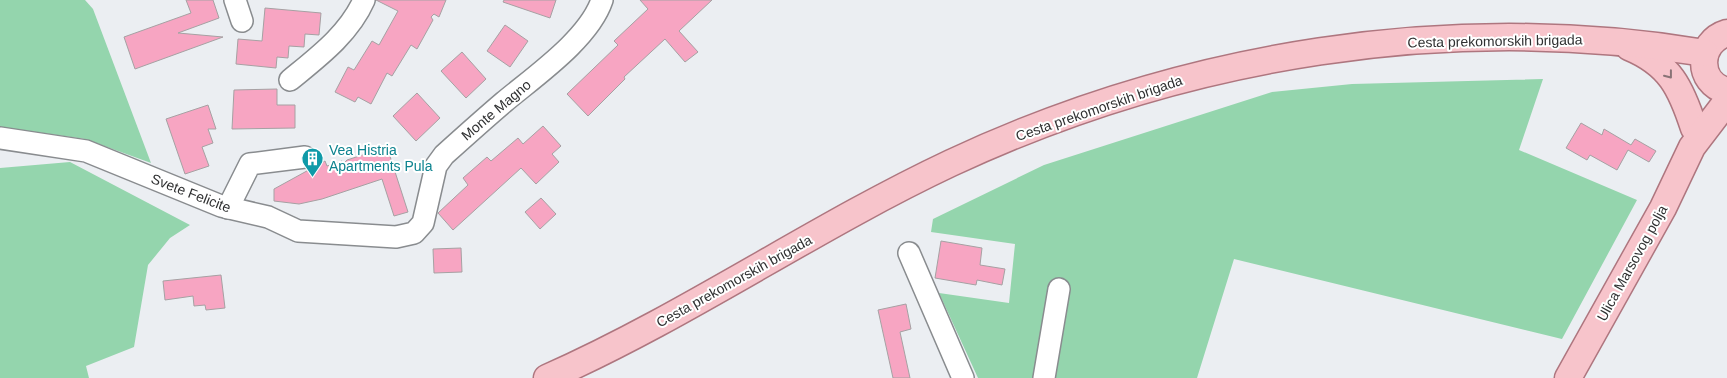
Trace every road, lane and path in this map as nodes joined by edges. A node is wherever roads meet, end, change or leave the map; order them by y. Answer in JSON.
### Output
{"nodes":[{"id":1,"x":235,"y":0,"type":"edge"},
{"id":2,"x":364,"y":0,"type":"edge"},
{"id":3,"x":602,"y":0,"type":"edge"},
{"id":4,"x":242,"y":21,"type":"dead end"},
{"id":5,"x":1727,"y":33,"type":"edge"},
{"id":6,"x":1614,"y":41,"type":"junction"},
{"id":7,"x":1705,"y":54,"type":"junction"},
{"id":8,"x":290,"y":80,"type":"dead end"},
{"id":9,"x":1718,"y":85,"type":"edge"},
{"id":10,"x":1727,"y":101,"type":"edge"},
{"id":11,"x":0,"y":138,"type":"edge"},
{"id":12,"x":1693,"y":138,"type":"junction"},
{"id":13,"x":305,"y":157,"type":"dead end"},
{"id":14,"x":228,"y":208,"type":"junction"},
{"id":15,"x":414,"y":233,"type":"joint"},
{"id":16,"x":909,"y":253,"type":"dead end"},
{"id":17,"x":1059,"y":289,"type":"dead end"},
{"id":18,"x":547,"y":378,"type":"edge"},
{"id":19,"x":963,"y":378,"type":"edge"},
{"id":20,"x":1044,"y":378,"type":"edge"},
{"id":21,"x":1568,"y":378,"type":"edge"}],
"edges":[{"from":1,"to":4,"type":"street"},
{"from":2,"to":8,"type":"street"},
{"from":3,"to":15,"type":"street","name":"Monte Magno"},
{"from":5,"to":7,"type":"main road"},
{"from":6,"to":7,"type":"main road","name":"Cesta prekomorskih brigada"},
{"from":6,"to":12,"type":"main road","one_way":true},
{"from":6,"to":18,"type":"main road","name":"Cesta prekomorskih brigada"},
{"from":7,"to":9,"type":"main road"},
{"from":9,"to":12,"type":"main road","name":"Ulica Marsovog polja"},
{"from":10,"to":12,"type":"main road","name":"Ulica Marsovog polja"},
{"from":11,"to":14,"type":"street","name":"Svete Felicite"},
{"from":12,"to":21,"type":"main road","name":"Ulica Marsovog polja"},
{"from":13,"to":14,"type":"street"},
{"from":14,"to":15,"type":"street","name":"Svete Felicite"},
{"from":16,"to":19,"type":"street"},
{"from":17,"to":20,"type":"street"}]}
